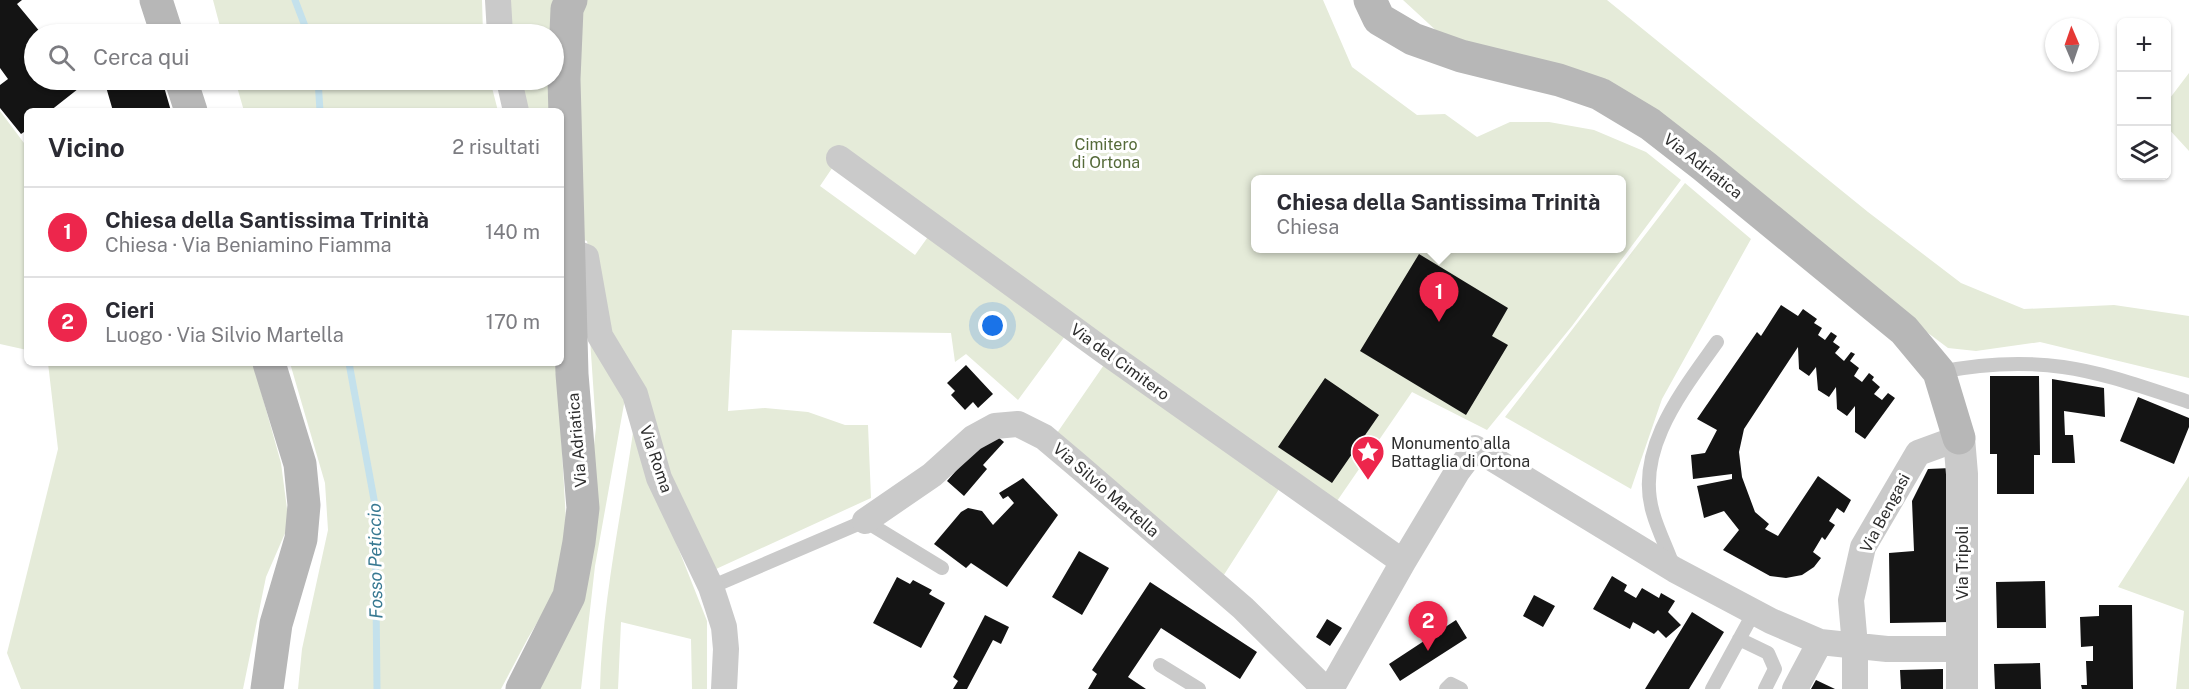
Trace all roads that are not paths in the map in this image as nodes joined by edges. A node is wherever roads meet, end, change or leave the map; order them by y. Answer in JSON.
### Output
{"nodes":[{"id":1,"x":156,"y":0,"type":"edge"},
{"id":2,"x":498,"y":0,"type":"edge"},
{"id":3,"x":571,"y":0,"type":"edge"},
{"id":4,"x":1370,"y":0,"type":"edge"},
{"id":5,"x":164,"y":24,"type":"edge"},
{"id":6,"x":499,"y":24,"type":"edge"},
{"id":7,"x":184,"y":90,"type":"edge"},
{"id":8,"x":511,"y":90,"type":"edge"},
{"id":9,"x":190,"y":108,"type":"edge"},
{"id":10,"x":515,"y":108,"type":"edge"},
{"id":11,"x":839,"y":158,"type":"dead end"},
{"id":12,"x":565,"y":248,"type":"edge"},
{"id":13,"x":1717,"y":342,"type":"dead end"},
{"id":14,"x":270,"y":366,"type":"edge"},
{"id":15,"x":1939,"y":372,"type":"junction"},
{"id":16,"x":2189,"y":402,"type":"edge"},
{"id":17,"x":1959,"y":438,"type":"junction"},
{"id":18,"x":865,"y":521,"type":"junction"},
{"id":19,"x":1403,"y":562,"type":"junction"},
{"id":20,"x":942,"y":568,"type":"dead end"},
{"id":21,"x":1675,"y":570,"type":"junction"},
{"id":22,"x":711,"y":587,"type":"junction"},
{"id":23,"x":1754,"y":612,"type":"junction"},
{"id":24,"x":1739,"y":639,"type":"junction"},
{"id":25,"x":1820,"y":642,"type":"junction"},
{"id":26,"x":1856,"y":646,"type":"junction"},
{"id":27,"x":1962,"y":649,"type":"junction"},
{"id":28,"x":1160,"y":665,"type":"dead end"},
{"id":29,"x":267,"y":689,"type":"edge"},
{"id":30,"x":522,"y":689,"type":"edge"},
{"id":31,"x":724,"y":689,"type":"edge"},
{"id":32,"x":1199,"y":689,"type":"edge"},
{"id":33,"x":1325,"y":689,"type":"edge"},
{"id":34,"x":1331,"y":689,"type":"edge"},
{"id":35,"x":1446,"y":689,"type":"edge"},
{"id":36,"x":1461,"y":689,"type":"edge"},
{"id":37,"x":1712,"y":689,"type":"edge"},
{"id":38,"x":1765,"y":689,"type":"edge"},
{"id":39,"x":1795,"y":689,"type":"edge"},
{"id":40,"x":1856,"y":689,"type":"edge"},
{"id":41,"x":1962,"y":689,"type":"edge"}],
"edges":[{"from":1,"to":5,"type":"main road"},
{"from":2,"to":6,"type":"street"},
{"from":3,"to":12,"type":"main road","name":"Via Adriatica"},
{"from":4,"to":15,"type":"main road","name":"Via Adriatica"},
{"from":7,"to":9,"type":"main road"},
{"from":8,"to":10,"type":"street"},
{"from":11,"to":19,"type":"street","name":"Via del Cimitero"},
{"from":12,"to":22,"type":"street","name":"Via Roma"},
{"from":12,"to":30,"type":"main road","name":"Via Adriatica"},
{"from":13,"to":21,"type":"lane"},
{"from":14,"to":29,"type":"main road"},
{"from":15,"to":16,"type":"lane"},
{"from":15,"to":17,"type":"main road","name":"Via Adriatica"},
{"from":17,"to":26,"type":"street","name":"Via Bengasi"},
{"from":17,"to":27,"type":"street","name":"Via Tripoli"},
{"from":18,"to":20,"type":"lane"},
{"from":18,"to":22,"type":"lane"},
{"from":18,"to":33,"type":"street","name":"Via Silvio Martella"},
{"from":19,"to":21,"type":"street"},
{"from":19,"to":34,"type":"street"},
{"from":21,"to":23,"type":"street"},
{"from":22,"to":31,"type":"street","name":"Via Roma"},
{"from":23,"to":24,"type":"lane"},
{"from":23,"to":25,"type":"street"},
{"from":24,"to":37,"type":"lane"},
{"from":24,"to":38,"type":"lane"},
{"from":25,"to":26,"type":"street"},
{"from":25,"to":39,"type":"street"},
{"from":26,"to":27,"type":"street"},
{"from":26,"to":40,"type":"street","name":"Via Bengasi"},
{"from":27,"to":41,"type":"street","name":"Via Tripoli"},
{"from":28,"to":32,"type":"lane"},
{"from":35,"to":36,"type":"lane"}]}
